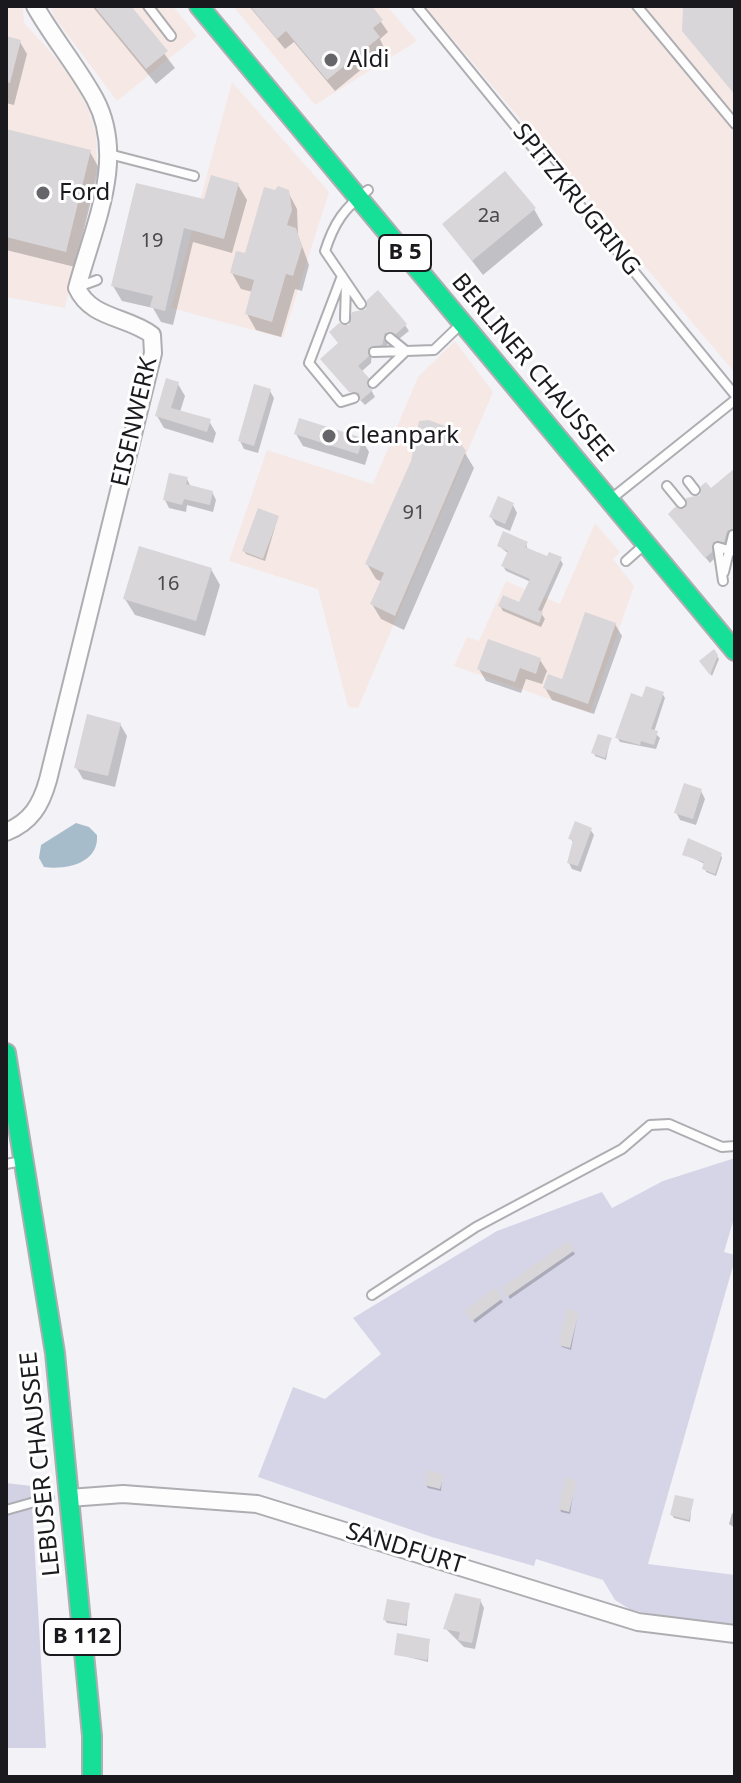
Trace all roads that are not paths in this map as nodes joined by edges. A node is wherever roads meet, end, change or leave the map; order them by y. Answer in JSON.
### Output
{"nodes":[{"id":1,"x":35,"y":6,"type":"edge"},
{"id":2,"x":148,"y":6,"type":"edge"},
{"id":3,"x":199,"y":6,"type":"edge"},
{"id":4,"x":216,"y":6,"type":"edge"},
{"id":5,"x":417,"y":6,"type":"edge"},
{"id":6,"x":637,"y":6,"type":"edge"},
{"id":7,"x":171,"y":36,"type":"dead end"},
{"id":8,"x":735,"y":124,"type":"edge"},
{"id":9,"x":109,"y":154,"type":"junction"},
{"id":10,"x":194,"y":176,"type":"dead end"},
{"id":11,"x":363,"y":194,"type":"junction"},
{"id":12,"x":344,"y":279,"type":"junction"},
{"id":13,"x":97,"y":280,"type":"dead end"},
{"id":14,"x":77,"y":288,"type":"junction"},
{"id":15,"x":361,"y":304,"type":"dead end"},
{"id":16,"x":345,"y":319,"type":"dead end"},
{"id":17,"x":463,"y":323,"type":"junction"},
{"id":18,"x":390,"y":338,"type":"dead end"},
{"id":19,"x":406,"y":351,"type":"junction"},
{"id":20,"x":374,"y":352,"type":"dead end"},
{"id":21,"x":373,"y":383,"type":"dead end"},
{"id":22,"x":735,"y":397,"type":"edge"},
{"id":23,"x":354,"y":398,"type":"dead end"},
{"id":24,"x":688,"y":481,"type":"dead end"},
{"id":25,"x":667,"y":486,"type":"dead end"},
{"id":26,"x":695,"y":490,"type":"dead end"},
{"id":27,"x":614,"y":497,"type":"junction"},
{"id":28,"x":681,"y":503,"type":"dead end"},
{"id":29,"x":733,"y":535,"type":"edge"},
{"id":30,"x":650,"y":540,"type":"junction"},
{"id":31,"x":732,"y":551,"type":"edge"},
{"id":32,"x":626,"y":561,"type":"dead end"},
{"id":33,"x":735,"y":632,"type":"edge"},
{"id":34,"x":735,"y":651,"type":"edge"},
{"id":35,"x":6,"y":832,"type":"edge"},
{"id":36,"x":6,"y":1053,"type":"edge"},
{"id":37,"x":735,"y":1146,"type":"edge"},
{"id":38,"x":15,"y":1163,"type":"edge"},
{"id":39,"x":372,"y":1295,"type":"dead end"},
{"id":40,"x":49,"y":1498,"type":"dead end"},
{"id":41,"x":69,"y":1498,"type":"junction"},
{"id":42,"x":6,"y":1510,"type":"edge"},
{"id":43,"x":735,"y":1634,"type":"edge"},
{"id":44,"x":92,"y":1777,"type":"edge"}],
"edges":[{"from":1,"to":9,"type":"street"},
{"from":2,"to":7,"type":"lane"},
{"from":3,"to":11,"type":"main road","name":"BERLINER CHAUSSEE","number":"B 5"},
{"from":4,"to":11,"type":"main road","name":"BERLINER CHAUSSEE","number":"B 5"},
{"from":5,"to":22,"type":"lane","name":"SPITZKRUGRING"},
{"from":6,"to":8,"type":"lane"},
{"from":9,"to":10,"type":"lane"},
{"from":9,"to":14,"type":"street"},
{"from":11,"to":12,"type":"lane"},
{"from":11,"to":17,"type":"main road","name":"BERLINER CHAUSSEE","number":"B 5"},
{"from":11,"to":27,"type":"main road","name":"BERLINER CHAUSSEE","number":"B 5"},
{"from":12,"to":15,"type":"lane"},
{"from":12,"to":16,"type":"lane"},
{"from":12,"to":23,"type":"lane"},
{"from":13,"to":14,"type":"lane"},
{"from":14,"to":35,"type":"street","name":"EISENWERK"},
{"from":17,"to":19,"type":"lane"},
{"from":17,"to":27,"type":"main road","name":"BERLINER CHAUSSEE","number":"B 5"},
{"from":18,"to":19,"type":"lane"},
{"from":19,"to":20,"type":"lane"},
{"from":19,"to":21,"type":"lane"},
{"from":22,"to":27,"type":"lane","name":"SPITZKRUGRING"},
{"from":24,"to":26,"type":"lane"},
{"from":25,"to":28,"type":"lane"},
{"from":27,"to":30,"type":"main road","name":"BERLINER CHAUSSEE","number":"B 5"},
{"from":29,"to":31,"type":"lane"},
{"from":30,"to":32,"type":"lane"},
{"from":30,"to":33,"type":"main road","name":"BERLINER CHAUSSEE","number":"B 5"},
{"from":30,"to":34,"type":"main road","name":"BERLINER CHAUSSEE","number":"B 5"},
{"from":31,"to":31,"type":"lane"},
{"from":36,"to":38,"type":"main road","name":"LEBUSER CHAUSSEE","number":"B 112"},
{"from":37,"to":39,"type":"lane"},
{"from":38,"to":41,"type":"main road","name":"LEBUSER CHAUSSEE","number":"B 112"},
{"from":40,"to":42,"type":"lane"},
{"from":41,"to":43,"type":"street","name":"SANDFURT"},
{"from":41,"to":44,"type":"main road","name":"LEBUSER CHAUSSEE","number":"B 112"}]}
